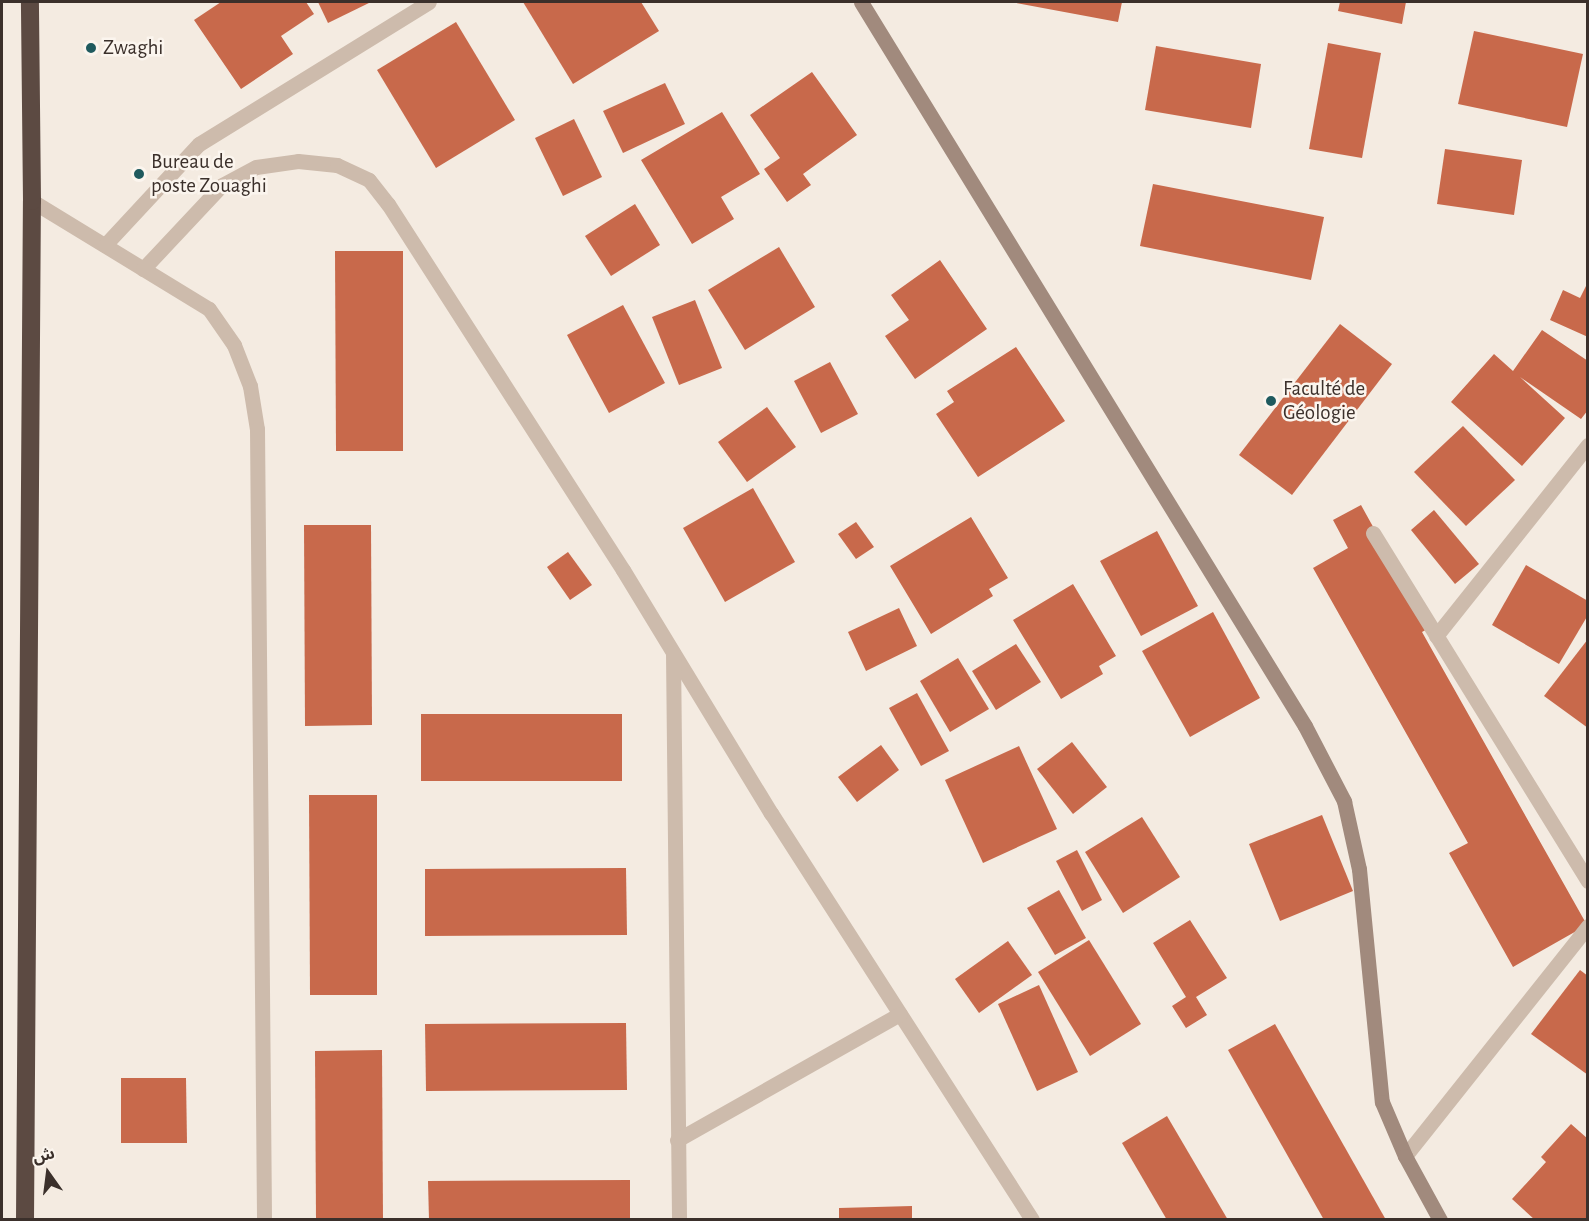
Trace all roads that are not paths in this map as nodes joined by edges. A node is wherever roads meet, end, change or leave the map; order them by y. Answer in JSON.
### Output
{"nodes":[{"id":1,"x":30,"y":2,"type":"edge"},
{"id":2,"x":429,"y":2,"type":"edge"},
{"id":3,"x":861,"y":2,"type":"edge"},
{"id":4,"x":32,"y":201,"type":"junction"},
{"id":5,"x":105,"y":245,"type":"junction"},
{"id":6,"x":143,"y":268,"type":"junction"},
{"id":7,"x":1587,"y":445,"type":"edge"},
{"id":8,"x":1372,"y":533,"type":"dead end"},
{"id":9,"x":1436,"y":636,"type":"junction"},
{"id":10,"x":673,"y":652,"type":"junction"},
{"id":11,"x":1587,"y":881,"type":"edge"},
{"id":12,"x":1587,"y":926,"type":"edge"},
{"id":13,"x":900,"y":1014,"type":"junction"},
{"id":14,"x":677,"y":1140,"type":"junction"},
{"id":15,"x":1405,"y":1156,"type":"junction"},
{"id":16,"x":25,"y":1220,"type":"edge"},
{"id":17,"x":264,"y":1220,"type":"edge"},
{"id":18,"x":679,"y":1220,"type":"edge"},
{"id":19,"x":1032,"y":1220,"type":"edge"},
{"id":20,"x":1440,"y":1220,"type":"edge"}],
"edges":[{"from":1,"to":4,"type":"highway"},
{"from":2,"to":5,"type":"street"},
{"from":3,"to":15,"type":"street"},
{"from":4,"to":5,"type":"street"},
{"from":4,"to":16,"type":"highway"},
{"from":5,"to":6,"type":"street"},
{"from":6,"to":10,"type":"street"},
{"from":6,"to":17,"type":"street"},
{"from":7,"to":9,"type":"street"},
{"from":8,"to":9,"type":"street"},
{"from":9,"to":11,"type":"street"},
{"from":10,"to":13,"type":"street"},
{"from":10,"to":14,"type":"street"},
{"from":12,"to":15,"type":"street"},
{"from":13,"to":14,"type":"street"},
{"from":13,"to":19,"type":"street"},
{"from":14,"to":18,"type":"street"},
{"from":15,"to":20,"type":"street"}]}
